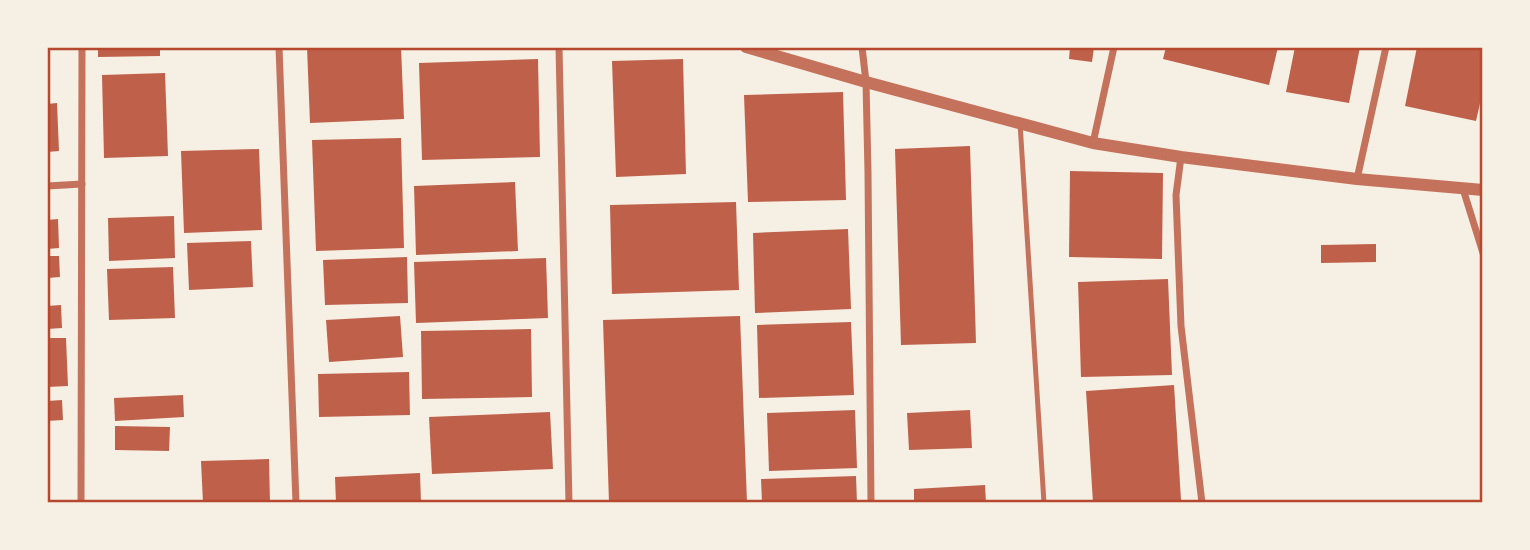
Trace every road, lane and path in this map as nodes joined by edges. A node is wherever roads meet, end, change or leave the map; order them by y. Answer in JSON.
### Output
{"nodes":[{"id":1,"x":82,"y":47,"type":"edge"},
{"id":2,"x":279,"y":47,"type":"edge"},
{"id":3,"x":559,"y":47,"type":"edge"},
{"id":4,"x":747,"y":47,"type":"edge"},
{"id":5,"x":862,"y":47,"type":"edge"},
{"id":6,"x":1114,"y":47,"type":"edge"},
{"id":7,"x":1386,"y":47,"type":"edge"},
{"id":8,"x":866,"y":82,"type":"junction"},
{"id":9,"x":1020,"y":123,"type":"junction"},
{"id":10,"x":1093,"y":142,"type":"junction"},
{"id":11,"x":1181,"y":157,"type":"junction"},
{"id":12,"x":1357,"y":179,"type":"junction"},
{"id":13,"x":82,"y":184,"type":"junction"},
{"id":14,"x":47,"y":186,"type":"edge"},
{"id":15,"x":1463,"y":188,"type":"junction"},
{"id":16,"x":1483,"y":190,"type":"edge"},
{"id":17,"x":1483,"y":253,"type":"edge"},
{"id":18,"x":81,"y":503,"type":"edge"},
{"id":19,"x":296,"y":503,"type":"edge"},
{"id":20,"x":569,"y":503,"type":"edge"},
{"id":21,"x":871,"y":503,"type":"edge"},
{"id":22,"x":1044,"y":503,"type":"edge"},
{"id":23,"x":1202,"y":503,"type":"edge"}],
"edges":[{"from":1,"to":13,"type":"street"},
{"from":2,"to":19,"type":"street"},
{"from":3,"to":20,"type":"street"},
{"from":4,"to":8,"type":"street"},
{"from":5,"to":8,"type":"street"},
{"from":6,"to":10,"type":"street"},
{"from":7,"to":12,"type":"street"},
{"from":8,"to":9,"type":"street"},
{"from":8,"to":21,"type":"street"},
{"from":9,"to":10,"type":"street"},
{"from":9,"to":22,"type":"lane"},
{"from":10,"to":11,"type":"street"},
{"from":11,"to":12,"type":"street"},
{"from":11,"to":23,"type":"street"},
{"from":12,"to":15,"type":"street"},
{"from":13,"to":14,"type":"street"},
{"from":13,"to":18,"type":"street"},
{"from":15,"to":16,"type":"street"},
{"from":15,"to":17,"type":"street"}]}
